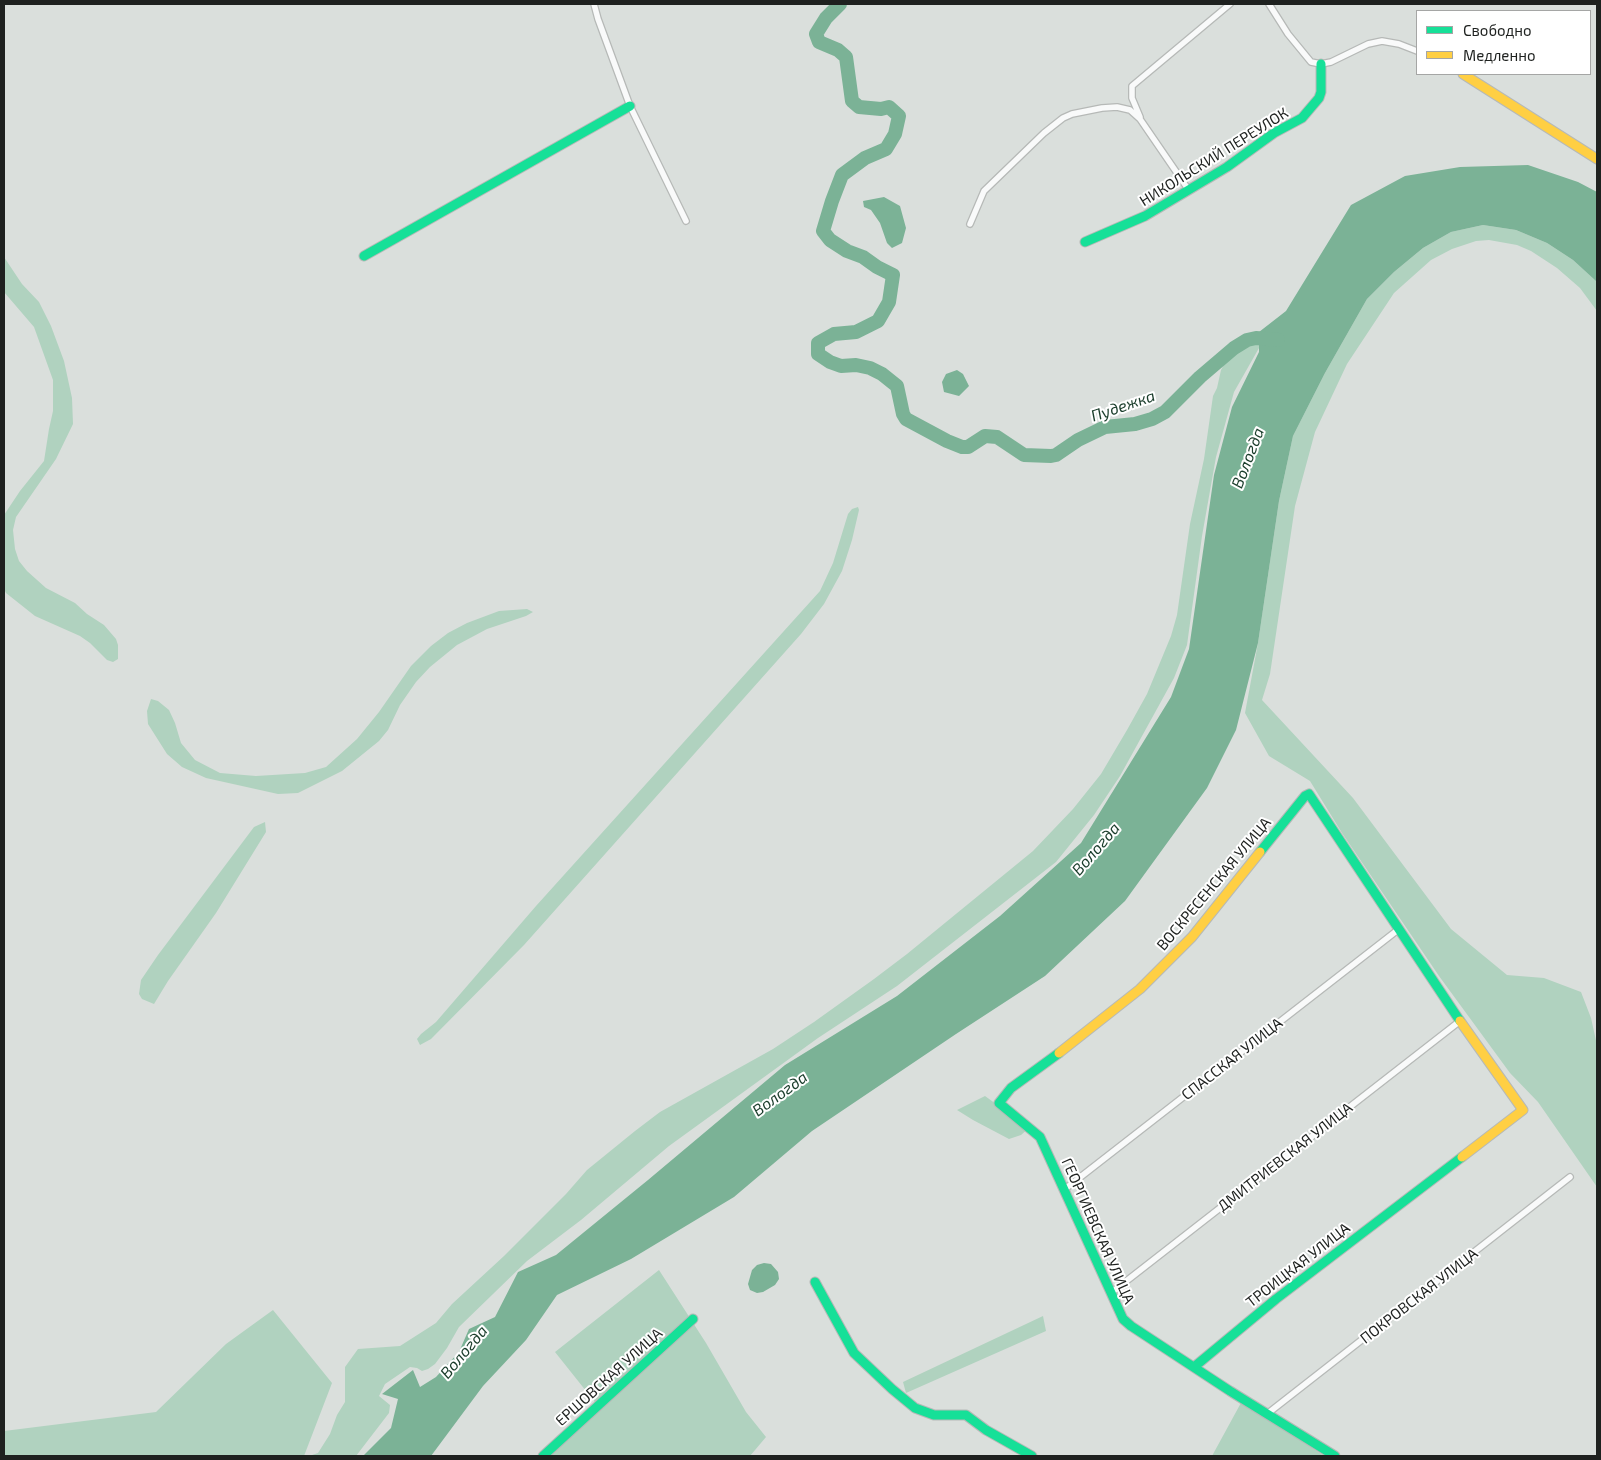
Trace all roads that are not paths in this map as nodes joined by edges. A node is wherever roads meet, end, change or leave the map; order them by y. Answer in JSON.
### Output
{"nodes":[{"id":1,"x":594,"y":4,"type":"edge"},
{"id":2,"x":1230,"y":4,"type":"edge"},
{"id":3,"x":1268,"y":4,"type":"edge"},
{"id":4,"x":1416,"y":51,"type":"edge"},
{"id":5,"x":1321,"y":64,"type":"junction"},
{"id":6,"x":1465,"y":75,"type":"edge"},
{"id":7,"x":630,"y":106,"type":"junction"},
{"id":8,"x":1140,"y":119,"type":"junction"},
{"id":9,"x":1597,"y":159,"type":"edge"},
{"id":10,"x":1188,"y":189,"type":"junction"},
{"id":11,"x":686,"y":221,"type":"dead end"},
{"id":12,"x":970,"y":224,"type":"dead end"},
{"id":13,"x":1084,"y":242,"type":"dead end"},
{"id":14,"x":364,"y":256,"type":"dead end"},
{"id":15,"x":1399,"y":929,"type":"junction"},
{"id":16,"x":1460,"y":1021,"type":"junction"},
{"id":17,"x":999,"y":1103,"type":"joint"},
{"id":18,"x":1570,"y":1177,"type":"dead end"},
{"id":19,"x":1065,"y":1189,"type":"junction"},
{"id":20,"x":815,"y":1282,"type":"dead end"},
{"id":21,"x":1111,"y":1294,"type":"junction"},
{"id":22,"x":693,"y":1319,"type":"dead end"},
{"id":23,"x":1194,"y":1367,"type":"junction"},
{"id":24,"x":1267,"y":1414,"type":"junction"},
{"id":25,"x":543,"y":1456,"type":"edge"},
{"id":26,"x":1032,"y":1456,"type":"edge"},
{"id":27,"x":1335,"y":1456,"type":"edge"}],
"edges":[{"from":1,"to":7,"type":"street"},
{"from":2,"to":8,"type":"street"},
{"from":3,"to":5,"type":"street"},
{"from":4,"to":5,"type":"street"},
{"from":5,"to":10,"type":"street","name":"НИКОЛЬСКИЙ ПЕРЕУЛОК"},
{"from":6,"to":9,"type":"street"},
{"from":7,"to":11,"type":"street"},
{"from":7,"to":14,"type":"street"},
{"from":8,"to":10,"type":"street"},
{"from":8,"to":12,"type":"street"},
{"from":10,"to":13,"type":"street","name":"НИКОЛЬСКИЙ ПЕРЕУЛОК"},
{"from":15,"to":16,"type":"street"},
{"from":15,"to":17,"type":"street","name":"ВОСКРЕСЕНСКАЯ УЛИЦА"},
{"from":15,"to":19,"type":"street","name":"СПАССКАЯ УЛИЦА"},
{"from":16,"to":21,"type":"street","name":"ДМИТРИЕВСКАЯ УЛИЦА"},
{"from":16,"to":23,"type":"street","name":"ТРОИЦКАЯ УЛИЦА"},
{"from":17,"to":19,"type":"street","name":"ГЕОРГИЕВСКАЯ УЛИЦА"},
{"from":18,"to":24,"type":"street","name":"ПОКРОВСКАЯ УЛИЦА"},
{"from":19,"to":21,"type":"street","name":"ГЕОРГИЕВСКАЯ УЛИЦА"},
{"from":20,"to":26,"type":"street"},
{"from":21,"to":23,"type":"street","name":"ГЕОРГИЕВСКАЯ УЛИЦА"},
{"from":22,"to":25,"type":"street","name":"ЕРШОВСКАЯ УЛИЦА"},
{"from":23,"to":24,"type":"street","name":"ГЕОРГИЕВСКАЯ УЛИЦА"},
{"from":24,"to":27,"type":"street","name":"ГЕОРГИЕВСКАЯ УЛИЦА"}]}
